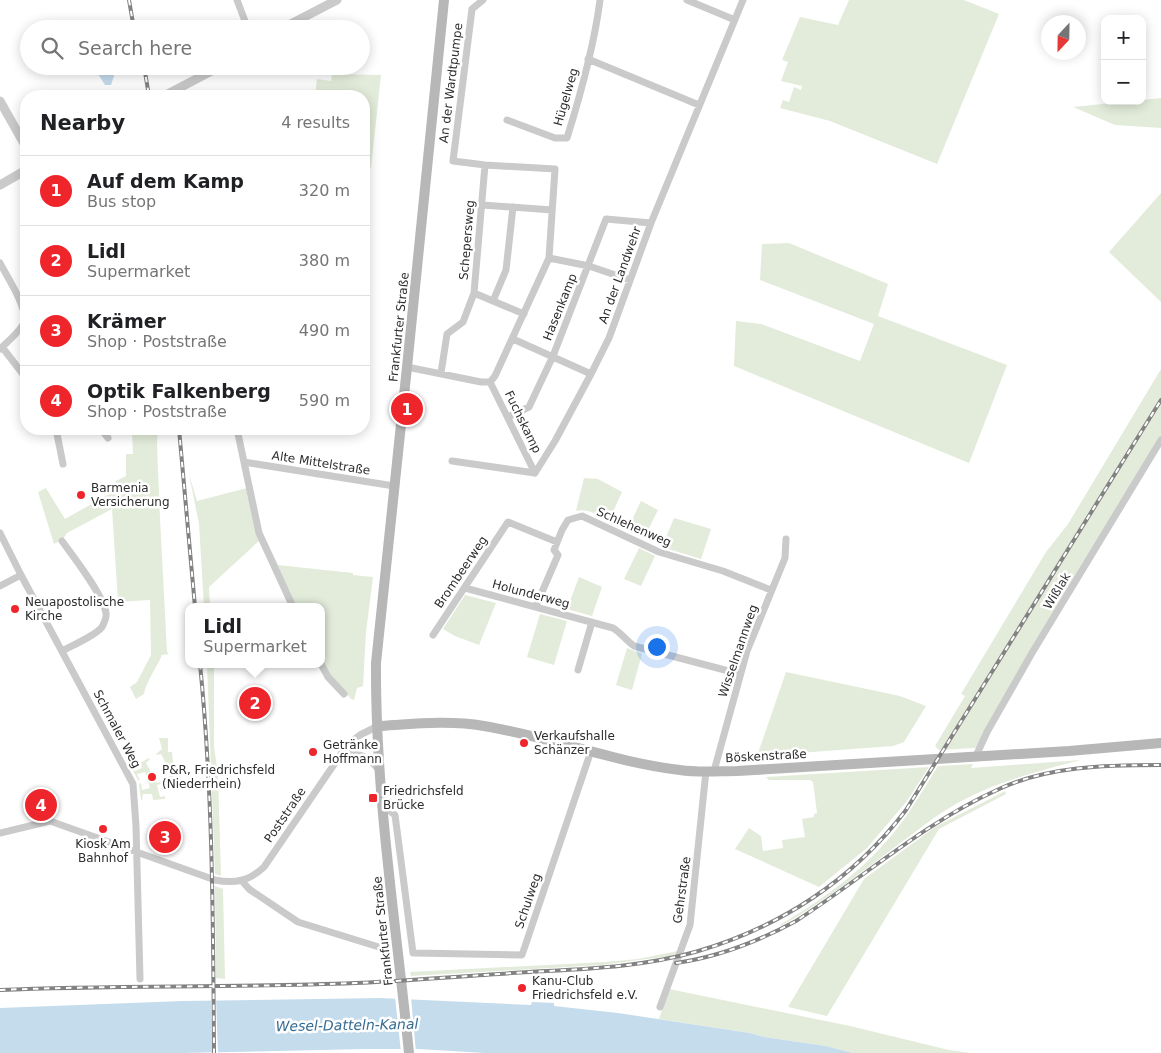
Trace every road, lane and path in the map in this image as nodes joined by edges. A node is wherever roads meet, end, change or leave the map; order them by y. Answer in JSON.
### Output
{"nodes":[{"id":1,"x":237,"y":0,"type":"edge"},
{"id":2,"x":337,"y":0,"type":"edge"},
{"id":3,"x":444,"y":0,"type":"edge"},
{"id":4,"x":483,"y":0,"type":"edge"},
{"id":5,"x":600,"y":0,"type":"edge"},
{"id":6,"x":687,"y":0,"type":"edge"},
{"id":7,"x":743,"y":0,"type":"edge"},
{"id":8,"x":245,"y":20,"type":"edge"},
{"id":9,"x":298,"y":20,"type":"edge"},
{"id":10,"x":735,"y":20,"type":"junction"},
{"id":11,"x":588,"y":59,"type":"junction"},
{"id":12,"x":205,"y":75,"type":"edge"},
{"id":13,"x":178,"y":90,"type":"edge"},
{"id":14,"x":0,"y":101,"type":"edge"},
{"id":15,"x":700,"y":105,"type":"junction"},
{"id":16,"x":506,"y":120,"type":"dead end"},
{"id":17,"x":20,"y":136,"type":"edge"},
{"id":18,"x":485,"y":165,"type":"junction"},
{"id":19,"x":20,"y":173,"type":"edge"},
{"id":20,"x":0,"y":185,"type":"edge"},
{"id":21,"x":482,"y":205,"type":"junction"},
{"id":22,"x":513,"y":207,"type":"junction"},
{"id":23,"x":552,"y":210,"type":"junction"},
{"id":24,"x":650,"y":224,"type":"junction"},
{"id":25,"x":549,"y":258,"type":"junction"},
{"id":26,"x":0,"y":262,"type":"edge"},
{"id":27,"x":589,"y":266,"type":"junction"},
{"id":28,"x":630,"y":280,"type":"junction"},
{"id":29,"x":474,"y":293,"type":"junction"},
{"id":30,"x":20,"y":300,"type":"edge"},
{"id":31,"x":493,"y":301,"type":"junction"},
{"id":32,"x":524,"y":314,"type":"junction"},
{"id":33,"x":20,"y":327,"type":"edge"},
{"id":34,"x":512,"y":339,"type":"junction"},
{"id":35,"x":1,"y":348,"type":"edge"},
{"id":36,"x":552,"y":356,"type":"junction"},
{"id":37,"x":408,"y":367,"type":"junction"},
{"id":38,"x":20,"y":371,"type":"edge"},
{"id":39,"x":441,"y":373,"type":"junction"},
{"id":40,"x":591,"y":374,"type":"junction"},
{"id":41,"x":490,"y":382,"type":"junction"},
{"id":42,"x":508,"y":417,"type":"junction"},
{"id":43,"x":57,"y":435,"type":"edge"},
{"id":44,"x":106,"y":435,"type":"edge"},
{"id":45,"x":238,"y":435,"type":"edge"},
{"id":46,"x":108,"y":438,"type":"dead end"},
{"id":47,"x":1161,"y":440,"type":"edge"},
{"id":48,"x":452,"y":461,"type":"dead end"},
{"id":49,"x":244,"y":462,"type":"junction"},
{"id":50,"x":63,"y":464,"type":"dead end"},
{"id":51,"x":535,"y":473,"type":"junction"},
{"id":52,"x":394,"y":486,"type":"junction"},
{"id":53,"x":0,"y":533,"type":"edge"},
{"id":54,"x":786,"y":540,"type":"dead end"},
{"id":55,"x":62,"y":541,"type":"dead end"},
{"id":56,"x":557,"y":542,"type":"junction"},
{"id":57,"x":21,"y":575,"type":"junction"},
{"id":58,"x":0,"y":586,"type":"edge"},
{"id":59,"x":465,"y":588,"type":"junction"},
{"id":60,"x":771,"y":590,"type":"junction"},
{"id":61,"x":291,"y":603,"type":"edge"},
{"id":62,"x":536,"y":606,"type":"junction"},
{"id":63,"x":592,"y":622,"type":"junction"},
{"id":64,"x":433,"y":635,"type":"dead end"},
{"id":65,"x":62,"y":651,"type":"junction"},
{"id":66,"x":323,"y":668,"type":"edge"},
{"id":67,"x":578,"y":670,"type":"dead end"},
{"id":68,"x":740,"y":674,"type":"junction"},
{"id":69,"x":344,"y":694,"type":"dead end"},
{"id":70,"x":378,"y":726,"type":"junction"},
{"id":71,"x":1161,"y":743,"type":"edge"},
{"id":72,"x":591,"y":751,"type":"junction"},
{"id":73,"x":340,"y":754,"type":"junction"},
{"id":74,"x":976,"y":756,"type":"junction"},
{"id":75,"x":380,"y":771,"type":"junction"},
{"id":76,"x":710,"y":771,"type":"junction"},
{"id":77,"x":382,"y":805,"type":"junction"},
{"id":78,"x":0,"y":833,"type":"edge"},
{"id":79,"x":137,"y":852,"type":"junction"},
{"id":80,"x":242,"y":881,"type":"junction"},
{"id":81,"x":382,"y":948,"type":"dead end"},
{"id":82,"x":413,"y":953,"type":"joint"},
{"id":83,"x":140,"y":980,"type":"dead end"},
{"id":84,"x":660,"y":1007,"type":"dead end"},
{"id":85,"x":409,"y":1053,"type":"edge"}],
"edges":[{"from":1,"to":8,"type":"street"},
{"from":2,"to":9,"type":"street"},
{"from":3,"to":37,"type":"main road","name":"Frankfurter Straße"},
{"from":4,"to":18,"type":"street","name":"An der Wardtpumpe"},
{"from":5,"to":11,"type":"street","name":"Hügelweg"},
{"from":6,"to":10,"type":"street"},
{"from":7,"to":10,"type":"street","name":"An der Landwehr"},
{"from":10,"to":15,"type":"street","name":"An der Landwehr"},
{"from":11,"to":15,"type":"street"},
{"from":11,"to":16,"type":"street","name":"Hügelweg"},
{"from":12,"to":13,"type":"street"},
{"from":14,"to":17,"type":"street"},
{"from":15,"to":24,"type":"street","name":"An der Landwehr"},
{"from":18,"to":21,"type":"street","name":"Schepersweg"},
{"from":18,"to":23,"type":"street","name":"An der Wardtpumpe"},
{"from":19,"to":20,"type":"street"},
{"from":21,"to":22,"type":"street"},
{"from":21,"to":29,"type":"street","name":"Schepersweg"},
{"from":22,"to":23,"type":"street"},
{"from":22,"to":31,"type":"street"},
{"from":23,"to":25,"type":"street"},
{"from":24,"to":27,"type":"street","name":"Hasenkamp"},
{"from":24,"to":28,"type":"street","name":"An der Landwehr"},
{"from":25,"to":27,"type":"street","name":"Hasenkamp"},
{"from":25,"to":32,"type":"street"},
{"from":26,"to":30,"type":"street"},
{"from":27,"to":28,"type":"street","name":"Hasenkamp"},
{"from":27,"to":36,"type":"street","name":"Hasenkamp"},
{"from":28,"to":40,"type":"street","name":"An der Landwehr"},
{"from":29,"to":31,"type":"street","name":"Schepersweg"},
{"from":29,"to":39,"type":"street"},
{"from":31,"to":32,"type":"street","name":"Schepersweg"},
{"from":32,"to":34,"type":"street"},
{"from":33,"to":35,"type":"street"},
{"from":34,"to":36,"type":"street"},
{"from":34,"to":41,"type":"street"},
{"from":35,"to":38,"type":"street"},
{"from":36,"to":40,"type":"street"},
{"from":36,"to":42,"type":"street","name":"Hasenkamp"},
{"from":37,"to":39,"type":"street"},
{"from":37,"to":52,"type":"main road","name":"Frankfurter Straße"},
{"from":39,"to":41,"type":"street"},
{"from":40,"to":51,"type":"street","name":"An der Landwehr"},
{"from":41,"to":42,"type":"street","name":"Fuchskamp"},
{"from":42,"to":51,"type":"street","name":"Fuchskamp"},
{"from":43,"to":50,"type":"street"},
{"from":44,"to":46,"type":"street"},
{"from":45,"to":49,"type":"street"},
{"from":47,"to":74,"type":"street","name":"Wißlak"},
{"from":48,"to":51,"type":"street"},
{"from":49,"to":52,"type":"street","name":"Alte Mittelstraße"},
{"from":49,"to":61,"type":"street"},
{"from":52,"to":70,"type":"main road","name":"Frankfurter Straße"},
{"from":53,"to":57,"type":"street","name":"Schmaler Weg"},
{"from":54,"to":60,"type":"street","name":"Wisselmannweg"},
{"from":55,"to":65,"type":"street"},
{"from":56,"to":59,"type":"street","name":"Brombeerweg"},
{"from":56,"to":60,"type":"street","name":"Schlehenweg"},
{"from":56,"to":62,"type":"street","name":"Schlehenweg"},
{"from":57,"to":58,"type":"street"},
{"from":57,"to":65,"type":"street","name":"Schmaler Weg"},
{"from":59,"to":62,"type":"street","name":"Holunderweg"},
{"from":59,"to":64,"type":"street","name":"Brombeerweg"},
{"from":60,"to":68,"type":"street","name":"Wisselmannweg"},
{"from":62,"to":63,"type":"street","name":"Holunderweg"},
{"from":63,"to":67,"type":"street"},
{"from":63,"to":68,"type":"street","name":"Holunderweg"},
{"from":65,"to":79,"type":"street","name":"Schmaler Weg"},
{"from":66,"to":69,"type":"street"},
{"from":68,"to":76,"type":"street","name":"Wisselmannweg"},
{"from":70,"to":72,"type":"main road","name":"Böskenstraße"},
{"from":70,"to":73,"type":"street","name":"Poststraße"},
{"from":70,"to":75,"type":"main road","name":"Frankfurter Straße"},
{"from":71,"to":74,"type":"main road","name":"Böskenstraße"},
{"from":72,"to":76,"type":"main road","name":"Böskenstraße"},
{"from":72,"to":82,"type":"street","name":"Schulweg"},
{"from":73,"to":75,"type":"street"},
{"from":73,"to":80,"type":"street","name":"Poststraße"},
{"from":74,"to":76,"type":"main road","name":"Böskenstraße"},
{"from":75,"to":77,"type":"main road","name":"Frankfurter Straße"},
{"from":76,"to":84,"type":"street","name":"Gehrstraße"},
{"from":77,"to":82,"type":"street","name":"Frankfurter Straße"},
{"from":77,"to":85,"type":"main road","name":"Frankfurter Straße"},
{"from":78,"to":79,"type":"street"},
{"from":79,"to":80,"type":"street"},
{"from":79,"to":83,"type":"street"},
{"from":80,"to":81,"type":"street"}]}
